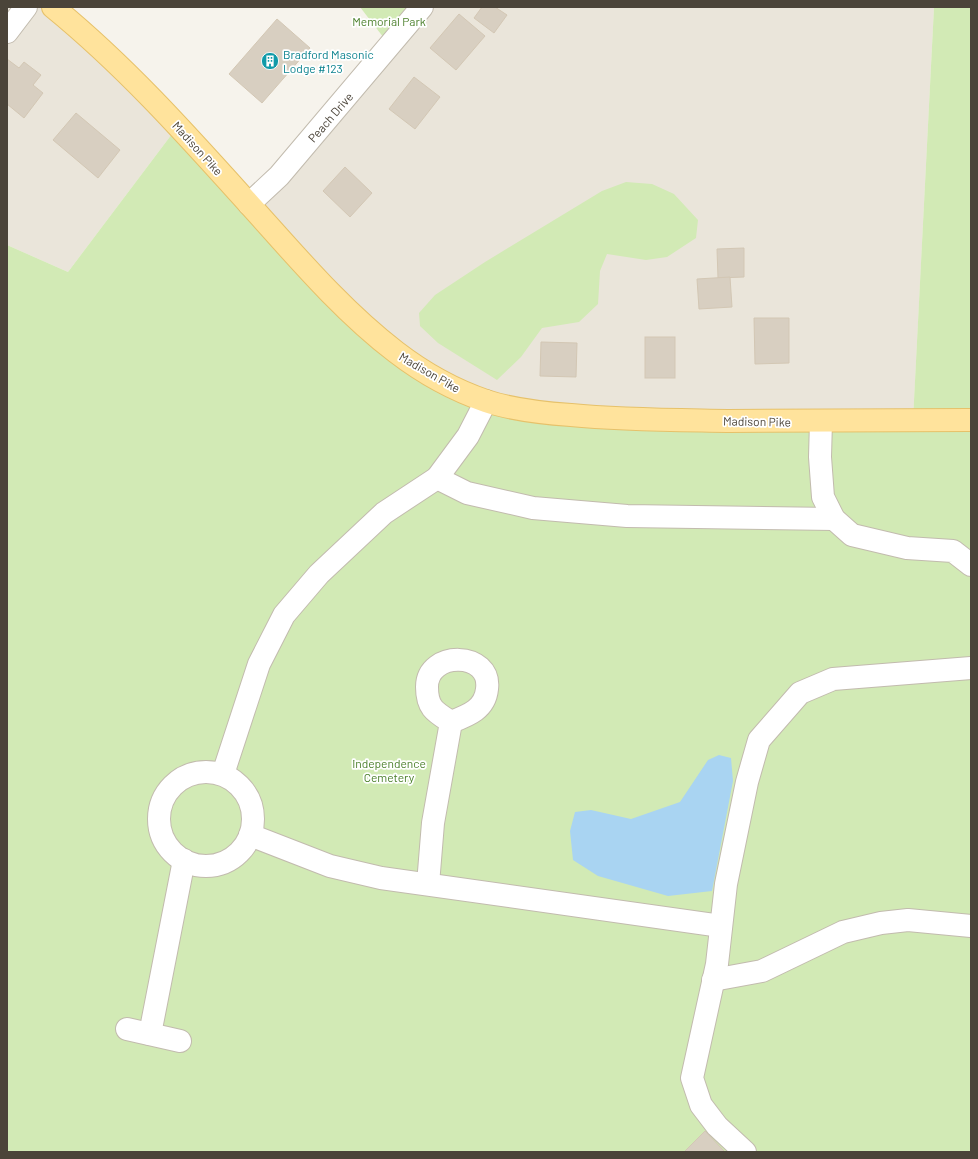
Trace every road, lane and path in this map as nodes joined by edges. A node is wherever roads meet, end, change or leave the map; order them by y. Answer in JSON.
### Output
{"nodes":[{"id":1,"x":26,"y":7,"type":"edge"},
{"id":2,"x":53,"y":7,"type":"edge"},
{"id":3,"x":422,"y":7,"type":"edge"},
{"id":4,"x":7,"y":32,"type":"edge"},
{"id":5,"x":249,"y":204,"type":"junction"},
{"id":6,"x":486,"y":401,"type":"junction"},
{"id":7,"x":971,"y":420,"type":"edge"},
{"id":8,"x":821,"y":421,"type":"junction"},
{"id":9,"x":437,"y":478,"type":"junction"},
{"id":10,"x":834,"y":519,"type":"junction"},
{"id":11,"x":971,"y":565,"type":"edge"},
{"id":12,"x":971,"y":668,"type":"edge"},
{"id":13,"x":451,"y":722,"type":"dead end"},
{"id":14,"x":223,"y":774,"type":"junction"},
{"id":15,"x":250,"y":835,"type":"junction"},
{"id":16,"x":184,"y":860,"type":"junction"},
{"id":17,"x":428,"y":884,"type":"junction"},
{"id":18,"x":721,"y":926,"type":"junction"},
{"id":19,"x":971,"y":926,"type":"edge"},
{"id":20,"x":713,"y":980,"type":"junction"},
{"id":21,"x":127,"y":1029,"type":"dead end"},
{"id":22,"x":150,"y":1034,"type":"junction"},
{"id":23,"x":180,"y":1041,"type":"dead end"},
{"id":24,"x":746,"y":1152,"type":"edge"}],
"edges":[{"from":1,"to":4,"type":"street"},
{"from":2,"to":5,"type":"main road","name":"Madison Pike"},
{"from":3,"to":5,"type":"street","name":"Peach Drive"},
{"from":5,"to":6,"type":"main road","name":"Madison Pike"},
{"from":6,"to":8,"type":"main road","name":"Madison Pike"},
{"from":6,"to":9,"type":"street"},
{"from":7,"to":8,"type":"main road","name":"Madison Pike"},
{"from":8,"to":10,"type":"street"},
{"from":9,"to":10,"type":"street"},
{"from":9,"to":14,"type":"street"},
{"from":10,"to":11,"type":"street"},
{"from":12,"to":18,"type":"street"},
{"from":13,"to":17,"type":"street"},
{"from":14,"to":15,"type":"street"},
{"from":14,"to":16,"type":"street"},
{"from":15,"to":16,"type":"street"},
{"from":15,"to":17,"type":"street"},
{"from":16,"to":22,"type":"street"},
{"from":17,"to":18,"type":"street"},
{"from":18,"to":20,"type":"street"},
{"from":19,"to":20,"type":"street"},
{"from":20,"to":24,"type":"street"},
{"from":21,"to":22,"type":"street"},
{"from":22,"to":23,"type":"street"}]}
